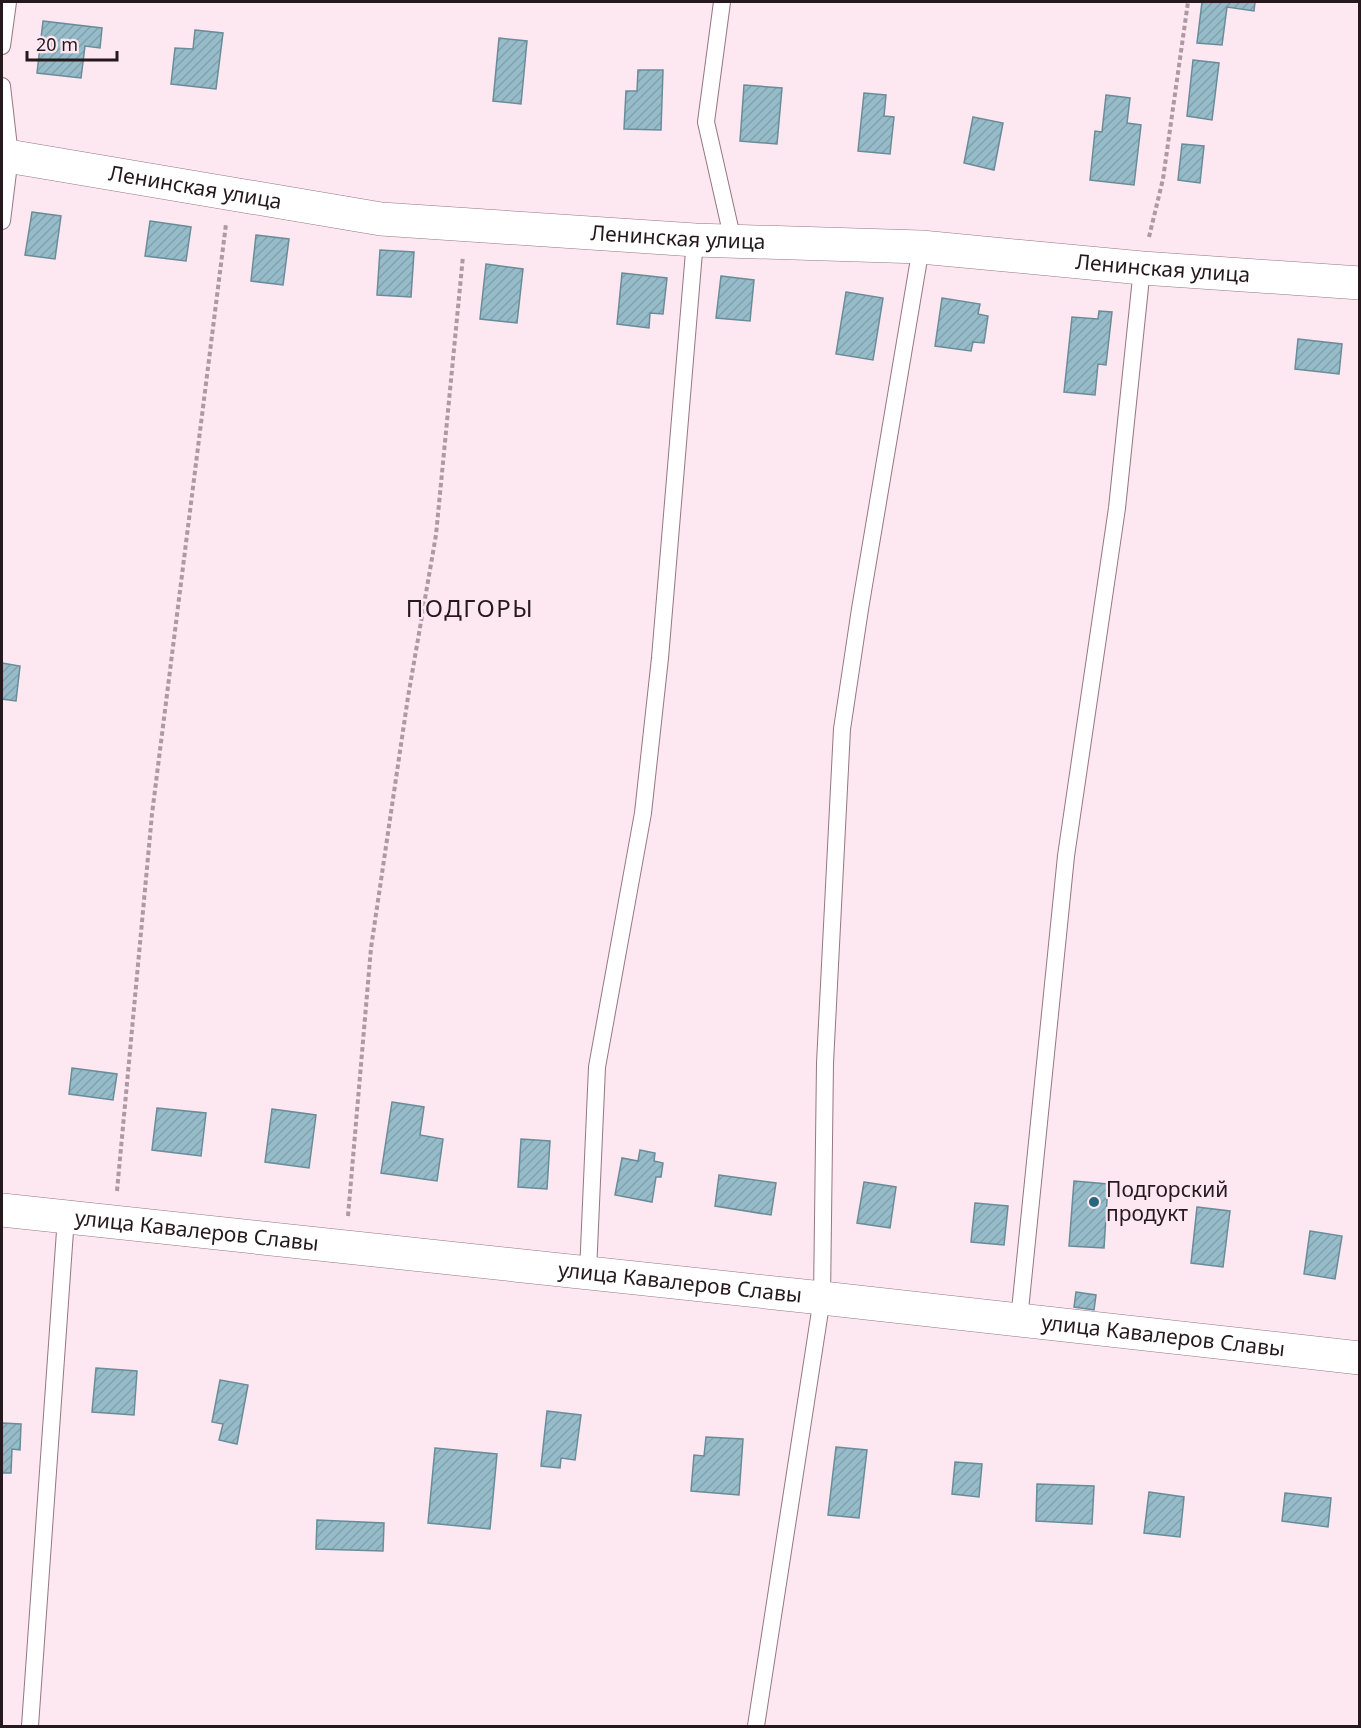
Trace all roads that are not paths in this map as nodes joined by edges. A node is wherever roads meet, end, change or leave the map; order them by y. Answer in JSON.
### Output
{"nodes":[{"id":1,"x":8,"y":2,"type":"edge"},
{"id":2,"x":722,"y":2,"type":"edge"},
{"id":3,"x":2,"y":46,"type":"edge"},
{"id":4,"x":2,"y":86,"type":"edge"},
{"id":5,"x":6,"y":155,"type":"edge"},
{"id":6,"x":2,"y":221,"type":"edge"},
{"id":7,"x":695,"y":240,"type":"junction"},
{"id":8,"x":733,"y":241,"type":"junction"},
{"id":9,"x":921,"y":247,"type":"junction"},
{"id":10,"x":1142,"y":268,"type":"junction"},
{"id":11,"x":1359,"y":283,"type":"edge"},
{"id":12,"x":2,"y":1210,"type":"edge"},
{"id":13,"x":66,"y":1217,"type":"junction"},
{"id":14,"x":588,"y":1272,"type":"junction"},
{"id":15,"x":822,"y":1298,"type":"junction"},
{"id":16,"x":1019,"y":1320,"type":"junction"},
{"id":17,"x":1359,"y":1358,"type":"edge"},
{"id":18,"x":30,"y":1726,"type":"edge"},
{"id":19,"x":756,"y":1726,"type":"edge"}],
"edges":[{"from":1,"to":3,"type":"lane"},
{"from":2,"to":8,"type":"lane"},
{"from":4,"to":5,"type":"lane"},
{"from":5,"to":6,"type":"lane"},
{"from":5,"to":7,"type":"street","name":"Ленинская улица"},
{"from":7,"to":8,"type":"street","name":"Ленинская улица"},
{"from":7,"to":14,"type":"lane"},
{"from":8,"to":9,"type":"street","name":"Ленинская улица"},
{"from":9,"to":10,"type":"street","name":"Ленинская улица"},
{"from":9,"to":15,"type":"lane"},
{"from":10,"to":11,"type":"street","name":"Ленинская улица"},
{"from":10,"to":16,"type":"lane"},
{"from":12,"to":13,"type":"street","name":"улица Кавалеров Славы"},
{"from":13,"to":14,"type":"street","name":"улица Кавалеров Славы"},
{"from":13,"to":18,"type":"lane"},
{"from":14,"to":15,"type":"street","name":"улица Кавалеров Славы"},
{"from":15,"to":16,"type":"street","name":"улица Кавалеров Славы"},
{"from":15,"to":19,"type":"lane"},
{"from":16,"to":17,"type":"street","name":"улица Кавалеров Славы"}]}
